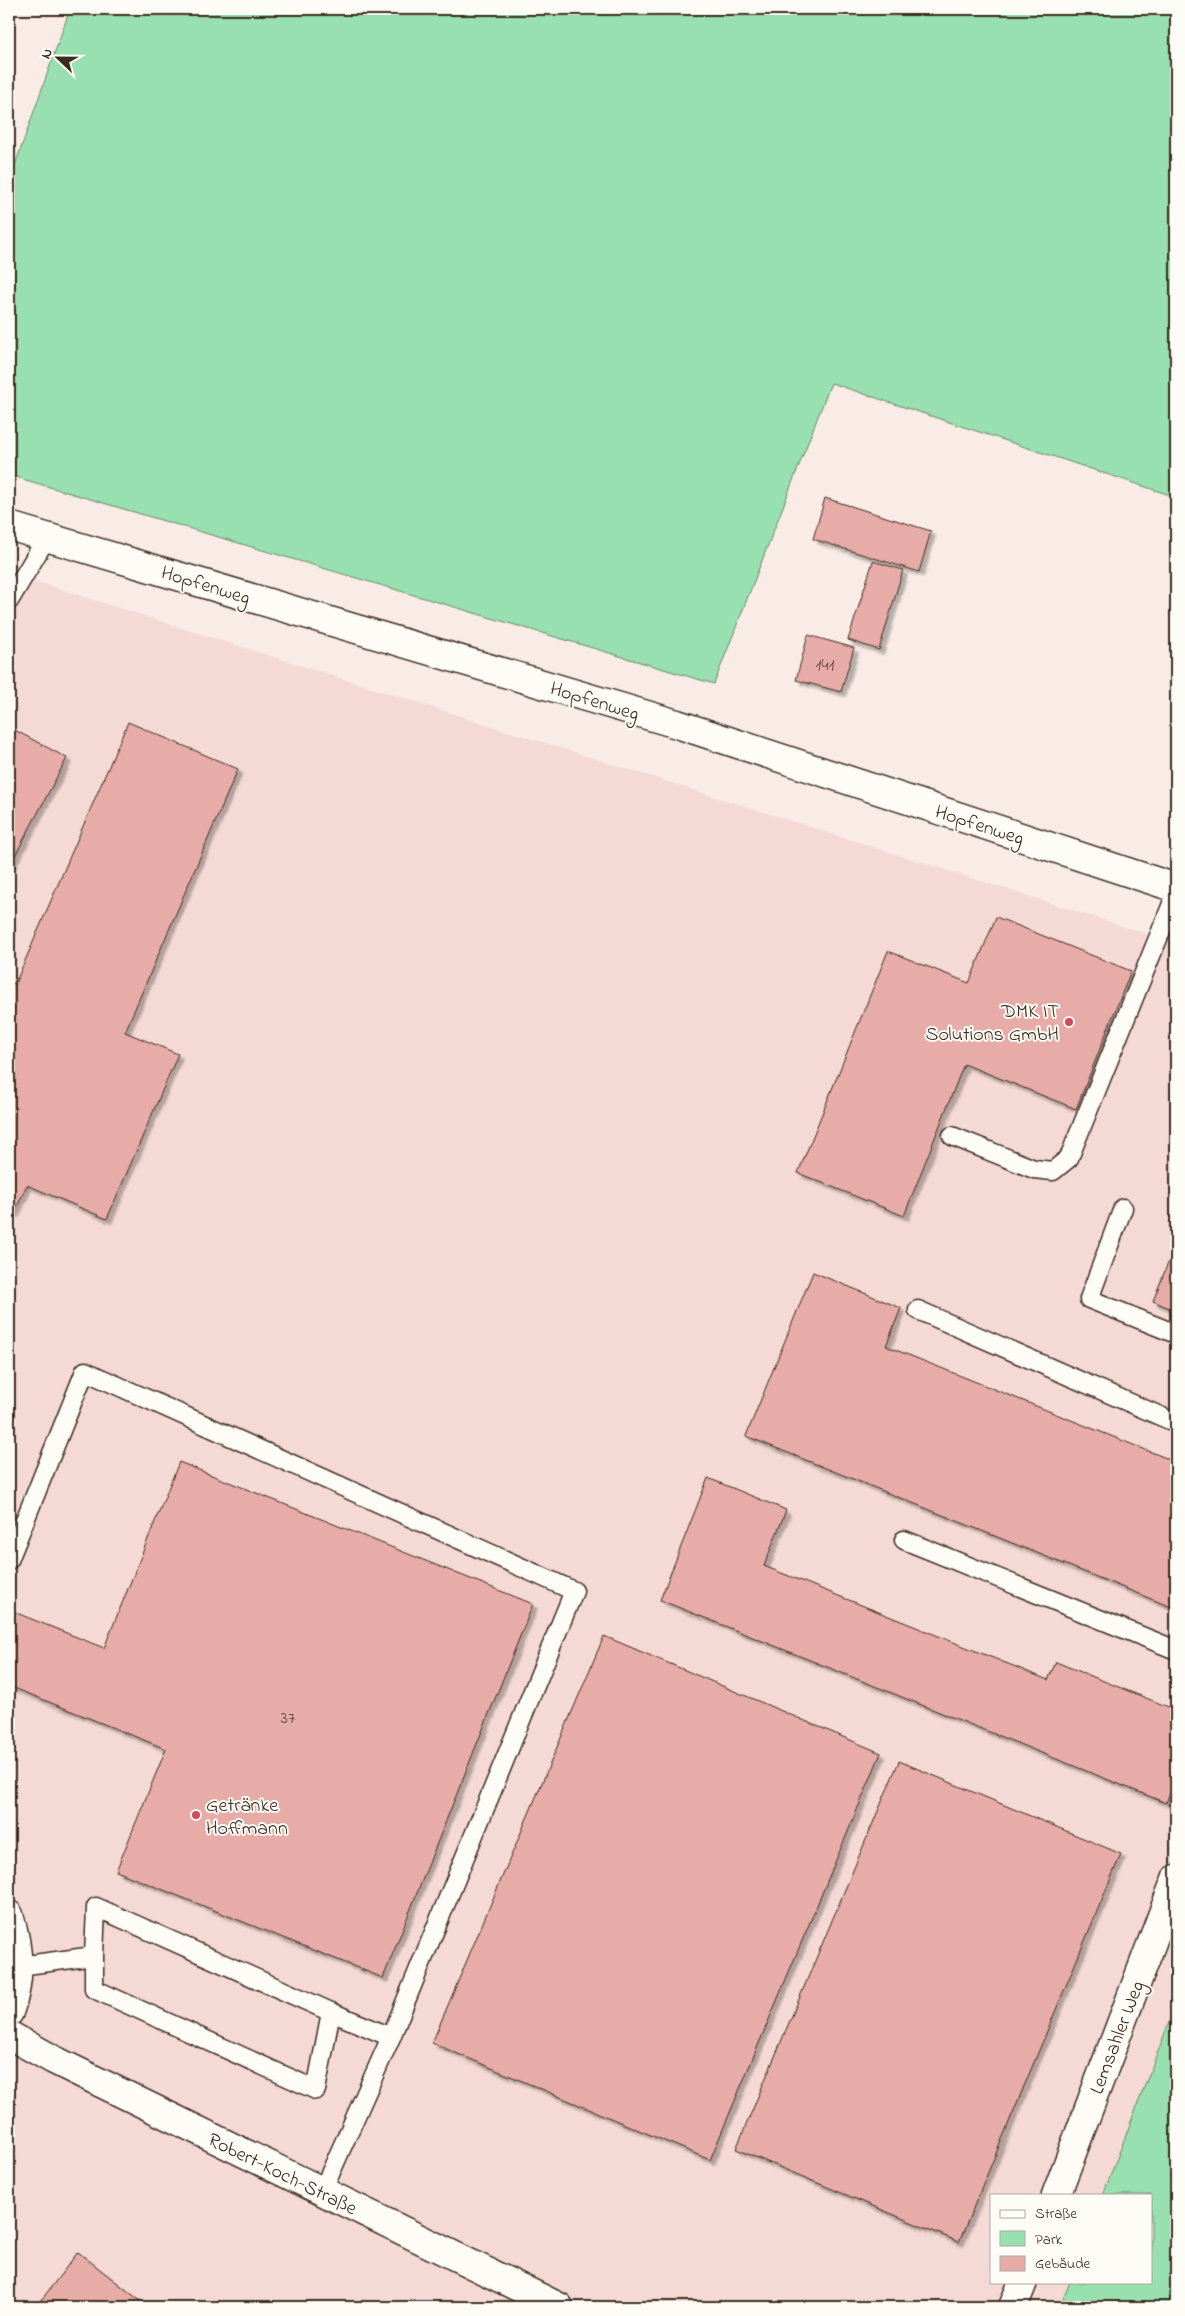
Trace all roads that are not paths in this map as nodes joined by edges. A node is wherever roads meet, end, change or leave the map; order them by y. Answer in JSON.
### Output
{"nodes":[{"id":1,"x":9,"y":526,"type":"edge"},
{"id":2,"x":47,"y":537,"type":"junction"},
{"id":3,"x":9,"y":600,"type":"edge"},
{"id":4,"x":1176,"y":888,"type":"edge"},
{"id":5,"x":1176,"y":894,"type":"edge"},
{"id":6,"x":952,"y":1136,"type":"dead end"},
{"id":7,"x":1123,"y":1208,"type":"dead end"},
{"id":8,"x":918,"y":1310,"type":"dead end"},
{"id":9,"x":1176,"y":1334,"type":"edge"},
{"id":10,"x":1176,"y":1423,"type":"edge"},
{"id":11,"x":904,"y":1540,"type":"dead end"},
{"id":12,"x":9,"y":1560,"type":"edge"},
{"id":13,"x":1176,"y":1650,"type":"edge"},
{"id":14,"x":1176,"y":1879,"type":"edge"},
{"id":15,"x":9,"y":1915,"type":"edge"},
{"id":16,"x":94,"y":1956,"type":"junction"},
{"id":17,"x":19,"y":1966,"type":"junction"},
{"id":18,"x":9,"y":2012,"type":"edge"},
{"id":19,"x":331,"y":2012,"type":"junction"},
{"id":20,"x":9,"y":2035,"type":"edge"},
{"id":21,"x":391,"y":2037,"type":"junction"},
{"id":22,"x":322,"y":2192,"type":"junction"},
{"id":23,"x":1056,"y":2194,"type":"edge"},
{"id":24,"x":1022,"y":2284,"type":"edge"},
{"id":25,"x":559,"y":2307,"type":"edge"},
{"id":26,"x":1014,"y":2307,"type":"edge"}],
"edges":[{"from":1,"to":2,"type":"street","name":"Hopfenweg"},
{"from":2,"to":3,"type":"lane"},
{"from":2,"to":4,"type":"street","name":"Hopfenweg"},
{"from":5,"to":6,"type":"lane"},
{"from":7,"to":9,"type":"lane"},
{"from":8,"to":10,"type":"lane"},
{"from":11,"to":13,"type":"lane"},
{"from":12,"to":21,"type":"lane"},
{"from":14,"to":23,"type":"street","name":"Lemsahler Weg"},
{"from":15,"to":17,"type":"street"},
{"from":16,"to":17,"type":"lane"},
{"from":16,"to":19,"type":"lane"},
{"from":16,"to":19,"type":"lane"},
{"from":17,"to":18,"type":"street"},
{"from":19,"to":21,"type":"lane"},
{"from":20,"to":22,"type":"street","name":"Robert-Koch-Straße"},
{"from":21,"to":22,"type":"lane"},
{"from":22,"to":25,"type":"street","name":"Robert-Koch-Straße"},
{"from":24,"to":26,"type":"street"}]}
